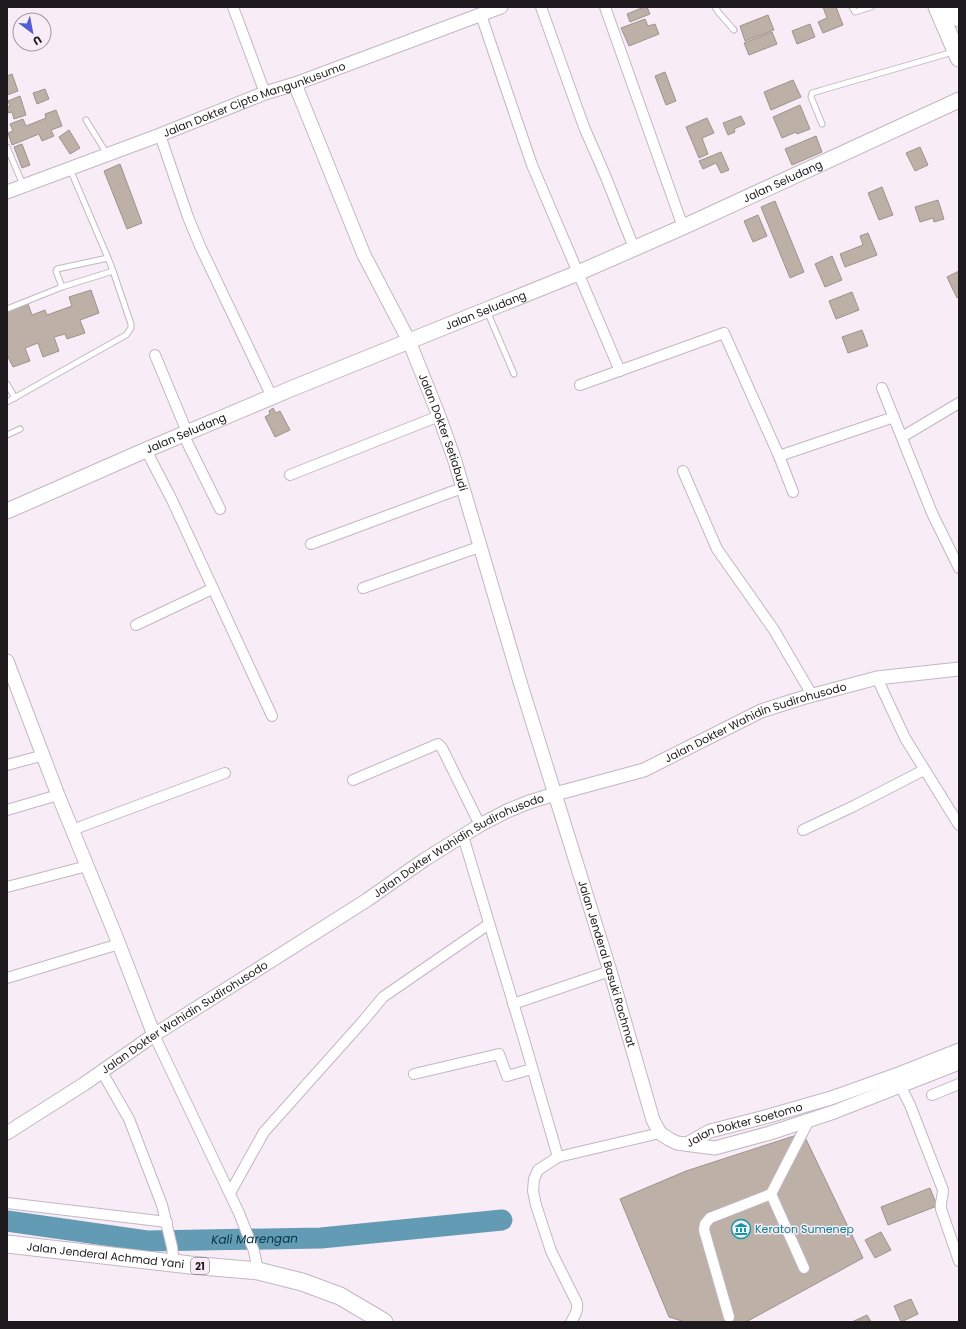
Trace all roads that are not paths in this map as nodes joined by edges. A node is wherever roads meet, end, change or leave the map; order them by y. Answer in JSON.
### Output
{"nodes":[{"id":1,"x":233,"y":7,"type":"edge"},
{"id":2,"x":501,"y":7,"type":"edge"},
{"id":3,"x":541,"y":7,"type":"edge"},
{"id":4,"x":605,"y":7,"type":"edge"},
{"id":5,"x":715,"y":7,"type":"edge"},
{"id":6,"x":852,"y":7,"type":"edge"},
{"id":7,"x":871,"y":7,"type":"edge"},
{"id":8,"x":937,"y":7,"type":"edge"},
{"id":9,"x":954,"y":7,"type":"edge"},
{"id":10,"x":481,"y":15,"type":"junction"},
{"id":11,"x":959,"y":18,"type":"edge"},
{"id":12,"x":734,"y":30,"type":"dead end"},
{"id":13,"x":958,"y":54,"type":"edge"},
{"id":14,"x":295,"y":84,"type":"junction"},
{"id":15,"x":265,"y":93,"type":"junction"},
{"id":16,"x":959,"y":100,"type":"edge"},
{"id":17,"x":86,"y":120,"type":"dead end"},
{"id":18,"x":822,"y":124,"type":"dead end"},
{"id":19,"x":160,"y":135,"type":"junction"},
{"id":20,"x":7,"y":147,"type":"edge"},
{"id":21,"x":107,"y":155,"type":"junction"},
{"id":22,"x":70,"y":169,"type":"junction"},
{"id":23,"x":24,"y":186,"type":"junction"},
{"id":24,"x":7,"y":192,"type":"edge"},
{"id":25,"x":683,"y":227,"type":"junction"},
{"id":26,"x":634,"y":248,"type":"junction"},
{"id":27,"x":108,"y":258,"type":"junction"},
{"id":28,"x":113,"y":271,"type":"junction"},
{"id":29,"x":578,"y":273,"type":"junction"},
{"id":30,"x":62,"y":287,"type":"junction"},
{"id":31,"x":7,"y":309,"type":"edge"},
{"id":32,"x":487,"y":310,"type":"junction"},
{"id":33,"x":409,"y":341,"type":"junction"},
{"id":34,"x":155,"y":355,"type":"dead end"},
{"id":35,"x":620,"y":371,"type":"junction"},
{"id":36,"x":514,"y":374,"type":"dead end"},
{"id":37,"x":7,"y":384,"type":"edge"},
{"id":38,"x":580,"y":385,"type":"dead end"},
{"id":39,"x":882,"y":388,"type":"dead end"},
{"id":40,"x":272,"y":397,"type":"junction"},
{"id":41,"x":16,"y":398,"type":"junction"},
{"id":42,"x":7,"y":402,"type":"edge"},
{"id":43,"x":959,"y":403,"type":"edge"},
{"id":44,"x":439,"y":416,"type":"junction"},
{"id":45,"x":894,"y":418,"type":"junction"},
{"id":46,"x":20,"y":429,"type":"dead end"},
{"id":47,"x":185,"y":433,"type":"junction"},
{"id":48,"x":7,"y":435,"type":"edge"},
{"id":49,"x":902,"y":437,"type":"junction"},
{"id":50,"x":146,"y":450,"type":"junction"},
{"id":51,"x":779,"y":456,"type":"junction"},
{"id":52,"x":683,"y":471,"type":"dead end"},
{"id":53,"x":290,"y":475,"type":"dead end"},
{"id":54,"x":462,"y":488,"type":"junction"},
{"id":55,"x":793,"y":492,"type":"dead end"},
{"id":56,"x":220,"y":509,"type":"dead end"},
{"id":57,"x":7,"y":511,"type":"edge"},
{"id":58,"x":311,"y":544,"type":"dead end"},
{"id":59,"x":479,"y":547,"type":"junction"},
{"id":60,"x":959,"y":568,"type":"edge"},
{"id":61,"x":363,"y":588,"type":"dead end"},
{"id":62,"x":212,"y":589,"type":"junction"},
{"id":63,"x":136,"y":625,"type":"dead end"},
{"id":64,"x":7,"y":661,"type":"edge"},
{"id":65,"x":959,"y":669,"type":"edge"},
{"id":66,"x":877,"y":678,"type":"junction"},
{"id":67,"x":812,"y":695,"type":"junction"},
{"id":68,"x":272,"y":716,"type":"dead end"},
{"id":69,"x":44,"y":755,"type":"junction"},
{"id":70,"x":7,"y":765,"type":"edge"},
{"id":71,"x":924,"y":770,"type":"junction"},
{"id":72,"x":225,"y":773,"type":"dead end"},
{"id":73,"x":353,"y":780,"type":"dead end"},
{"id":74,"x":555,"y":794,"type":"junction"},
{"id":75,"x":58,"y":795,"type":"junction"},
{"id":76,"x":7,"y":810,"type":"edge"},
{"id":77,"x":480,"y":825,"type":"junction"},
{"id":78,"x":959,"y":825,"type":"edge"},
{"id":79,"x":72,"y":830,"type":"junction"},
{"id":80,"x":803,"y":830,"type":"dead end"},
{"id":81,"x":463,"y":836,"type":"junction"},
{"id":82,"x":87,"y":866,"type":"junction"},
{"id":83,"x":7,"y":887,"type":"edge"},
{"id":84,"x":490,"y":924,"type":"junction"},
{"id":85,"x":119,"y":944,"type":"junction"},
{"id":86,"x":610,"y":971,"type":"junction"},
{"id":87,"x":7,"y":978,"type":"edge"},
{"id":88,"x":513,"y":1004,"type":"junction"},
{"id":89,"x":154,"y":1035,"type":"junction"},
{"id":90,"x":959,"y":1050,"type":"edge"},
{"id":91,"x":959,"y":1063,"type":"edge"},
{"id":92,"x":532,"y":1069,"type":"junction"},
{"id":93,"x":102,"y":1072,"type":"junction"},
{"id":94,"x":414,"y":1074,"type":"dead end"},
{"id":95,"x":898,"y":1081,"type":"junction"},
{"id":96,"x":959,"y":1084,"type":"edge"},
{"id":97,"x":932,"y":1096,"type":"dead end"},
{"id":98,"x":804,"y":1106,"type":"junction"},
{"id":99,"x":808,"y":1120,"type":"junction"},
{"id":100,"x":7,"y":1132,"type":"edge"},
{"id":101,"x":660,"y":1132,"type":"junction"},
{"id":102,"x":687,"y":1144,"type":"junction"},
{"id":103,"x":558,"y":1157,"type":"junction"},
{"id":104,"x":230,"y":1193,"type":"junction"},
{"id":105,"x":771,"y":1194,"type":"junction"},
{"id":106,"x":7,"y":1203,"type":"edge"},
{"id":107,"x":167,"y":1222,"type":"junction"},
{"id":108,"x":7,"y":1244,"type":"edge"},
{"id":109,"x":173,"y":1255,"type":"junction"},
{"id":110,"x":959,"y":1261,"type":"edge"},
{"id":111,"x":804,"y":1268,"type":"dead end"},
{"id":112,"x":258,"y":1271,"type":"junction"},
{"id":113,"x":729,"y":1317,"type":"dead end"},
{"id":114,"x":384,"y":1322,"type":"edge"},
{"id":115,"x":571,"y":1322,"type":"edge"}],
"edges":[{"from":1,"to":15,"type":"street"},
{"from":2,"to":10,"type":"street","name":"Jalan Dokter Cipto Mangunkusumo"},
{"from":3,"to":26,"type":"street"},
{"from":4,"to":25,"type":"street"},
{"from":5,"to":12,"type":"lane"},
{"from":6,"to":7,"type":"lane"},
{"from":8,"to":13,"type":"highway"},
{"from":9,"to":11,"type":"highway"},
{"from":10,"to":14,"type":"street","name":"Jalan Dokter Cipto Mangunkusumo"},
{"from":10,"to":29,"type":"street"},
{"from":13,"to":18,"type":"lane"},
{"from":14,"to":15,"type":"street","name":"Jalan Dokter Cipto Mangunkusumo"},
{"from":14,"to":33,"type":"street","name":"Jalan Dokter Setiabudi"},
{"from":15,"to":19,"type":"street","name":"Jalan Dokter Cipto Mangunkusumo"},
{"from":16,"to":25,"type":"main road","name":"Jalan Seludang"},
{"from":17,"to":21,"type":"lane"},
{"from":19,"to":21,"type":"street","name":"Jalan Dokter Cipto Mangunkusumo"},
{"from":19,"to":40,"type":"street"},
{"from":20,"to":23,"type":"lane"},
{"from":21,"to":22,"type":"street","name":"Jalan Dokter Cipto Mangunkusumo"},
{"from":22,"to":23,"type":"street","name":"Jalan Dokter Cipto Mangunkusumo"},
{"from":22,"to":27,"type":"lane"},
{"from":23,"to":24,"type":"street","name":"Jalan Dokter Cipto Mangunkusumo"},
{"from":25,"to":26,"type":"main road","name":"Jalan Seludang"},
{"from":26,"to":29,"type":"main road","name":"Jalan Seludang"},
{"from":27,"to":28,"type":"lane"},
{"from":27,"to":30,"type":"lane"},
{"from":28,"to":30,"type":"lane"},
{"from":28,"to":41,"type":"lane"},
{"from":29,"to":32,"type":"main road","name":"Jalan Seludang"},
{"from":29,"to":35,"type":"street"},
{"from":30,"to":31,"type":"lane"},
{"from":32,"to":33,"type":"main road","name":"Jalan Seludang"},
{"from":32,"to":36,"type":"lane"},
{"from":33,"to":40,"type":"main road","name":"Jalan Seludang"},
{"from":33,"to":44,"type":"street","name":"Jalan Dokter Setiabudi"},
{"from":34,"to":47,"type":"street"},
{"from":35,"to":38,"type":"street"},
{"from":35,"to":51,"type":"street"},
{"from":37,"to":41,"type":"lane"},
{"from":39,"to":45,"type":"street"},
{"from":40,"to":47,"type":"main road","name":"Jalan Seludang"},
{"from":41,"to":42,"type":"lane"},
{"from":43,"to":49,"type":"street"},
{"from":44,"to":53,"type":"street"},
{"from":44,"to":54,"type":"street","name":"Jalan Dokter Setiabudi"},
{"from":45,"to":49,"type":"street"},
{"from":45,"to":51,"type":"street"},
{"from":46,"to":48,"type":"lane"},
{"from":47,"to":50,"type":"main road","name":"Jalan Seludang"},
{"from":47,"to":56,"type":"street"},
{"from":49,"to":60,"type":"street"},
{"from":50,"to":57,"type":"main road","name":"Jalan Seludang"},
{"from":50,"to":62,"type":"street"},
{"from":51,"to":55,"type":"street"},
{"from":52,"to":67,"type":"street"},
{"from":54,"to":58,"type":"street"},
{"from":54,"to":59,"type":"street","name":"Jalan Dokter Setiabudi"},
{"from":59,"to":61,"type":"street"},
{"from":59,"to":74,"type":"street","name":"Jalan Dokter Setiabudi"},
{"from":62,"to":63,"type":"street"},
{"from":62,"to":68,"type":"street"},
{"from":64,"to":69,"type":"street"},
{"from":65,"to":66,"type":"street","name":"Jalan Dokter Wahidin Sudirohusodo"},
{"from":66,"to":67,"type":"street","name":"Jalan Dokter Wahidin Sudirohusodo"},
{"from":66,"to":71,"type":"street"},
{"from":67,"to":74,"type":"street","name":"Jalan Dokter Wahidin Sudirohusodo"},
{"from":69,"to":70,"type":"street"},
{"from":69,"to":75,"type":"street"},
{"from":71,"to":78,"type":"street"},
{"from":71,"to":80,"type":"street"},
{"from":72,"to":79,"type":"street"},
{"from":73,"to":77,"type":"street"},
{"from":74,"to":77,"type":"street","name":"Jalan Dokter Wahidin Sudirohusodo"},
{"from":74,"to":86,"type":"street","name":"Jalan Jenderal Basuki Rachmat"},
{"from":75,"to":76,"type":"street"},
{"from":75,"to":79,"type":"street"},
{"from":77,"to":81,"type":"street","name":"Jalan Dokter Wahidin Sudirohusodo"},
{"from":79,"to":82,"type":"street"},
{"from":81,"to":84,"type":"street"},
{"from":81,"to":89,"type":"street","name":"Jalan Dokter Wahidin Sudirohusodo"},
{"from":82,"to":83,"type":"street"},
{"from":82,"to":85,"type":"street"},
{"from":84,"to":88,"type":"street"},
{"from":84,"to":104,"type":"street"},
{"from":85,"to":87,"type":"street"},
{"from":85,"to":89,"type":"street"},
{"from":86,"to":88,"type":"street"},
{"from":86,"to":101,"type":"street","name":"Jalan Jenderal Basuki Rachmat"},
{"from":88,"to":92,"type":"street"},
{"from":89,"to":93,"type":"street","name":"Jalan Dokter Wahidin Sudirohusodo"},
{"from":89,"to":104,"type":"street"},
{"from":90,"to":95,"type":"street","name":"Jalan Dokter Soetomo"},
{"from":91,"to":95,"type":"street","name":"Jalan Dokter Soetomo"},
{"from":92,"to":94,"type":"street"},
{"from":92,"to":103,"type":"street"},
{"from":93,"to":100,"type":"street","name":"Jalan Dokter Wahidin Sudirohusodo"},
{"from":93,"to":107,"type":"street"},
{"from":95,"to":98,"type":"street","name":"Jalan Dokter Soetomo"},
{"from":95,"to":99,"type":"street","name":"Jalan Dokter Soetomo"},
{"from":95,"to":110,"type":"street"},
{"from":96,"to":97,"type":"street"},
{"from":98,"to":99,"type":"street"},
{"from":98,"to":102,"type":"street","name":"Jalan Dokter Soetomo"},
{"from":99,"to":102,"type":"street","name":"Jalan Dokter Soetomo"},
{"from":99,"to":105,"type":"street"},
{"from":101,"to":102,"type":"street"},
{"from":101,"to":103,"type":"street"},
{"from":103,"to":115,"type":"street"},
{"from":104,"to":112,"type":"street"},
{"from":105,"to":111,"type":"street"},
{"from":105,"to":113,"type":"street"},
{"from":106,"to":107,"type":"street"},
{"from":107,"to":109,"type":"street"},
{"from":108,"to":109,"type":"highway","name":"Jalan Jenderal Achmad Yani","number":"21"},
{"from":109,"to":112,"type":"highway","name":"Jalan Jenderal Achmad Yani","number":"21"},
{"from":112,"to":114,"type":"highway","name":"Jalan Jenderal Achmad Yani","number":"21"}]}
